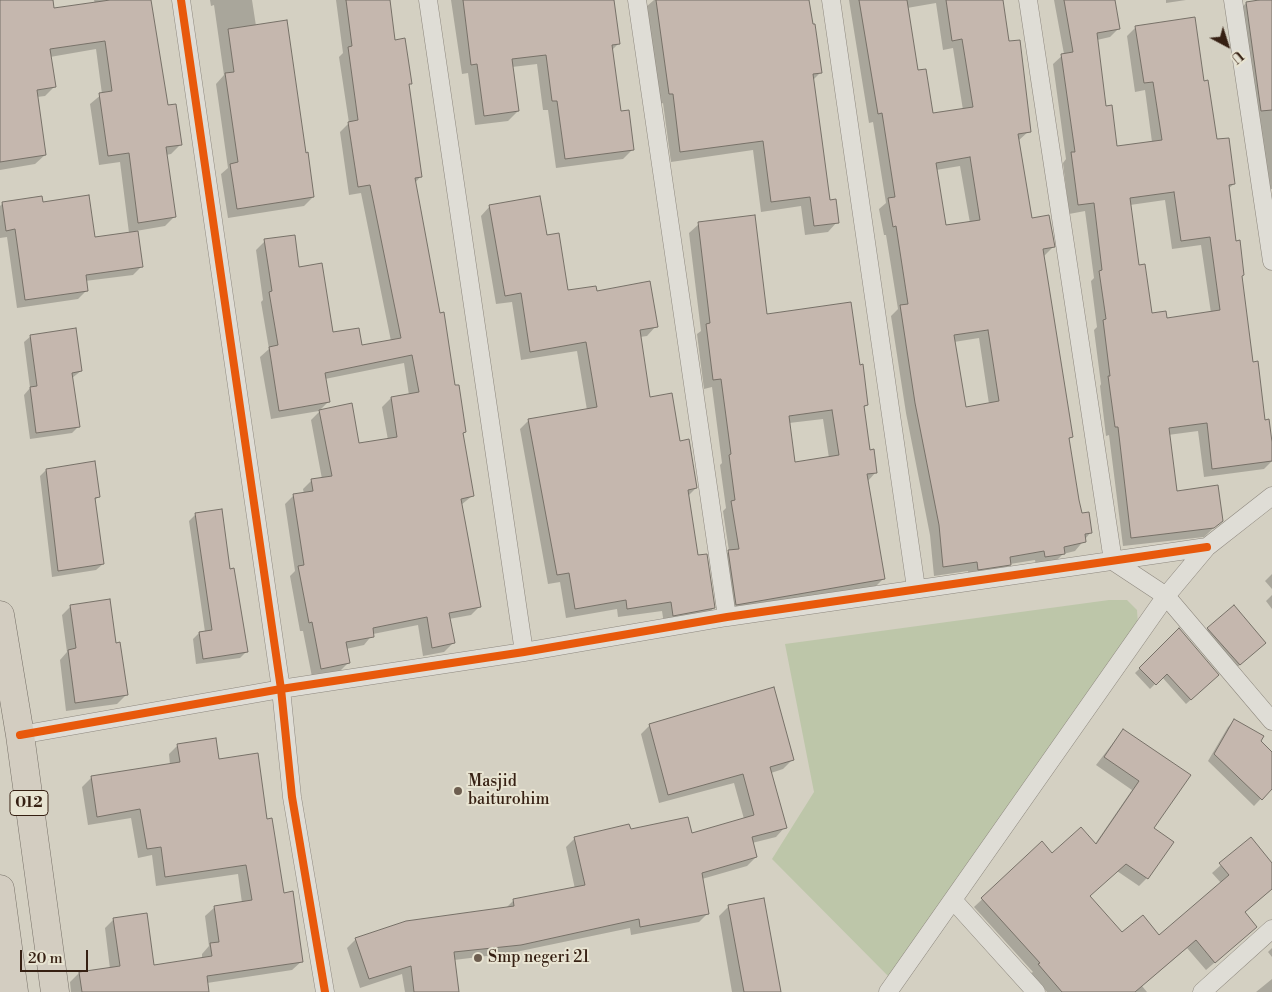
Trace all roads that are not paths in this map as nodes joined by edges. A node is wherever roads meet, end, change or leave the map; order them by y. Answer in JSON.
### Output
{"nodes":[{"id":1,"x":181,"y":0,"type":"edge"},
{"id":2,"x":428,"y":0,"type":"edge"},
{"id":3,"x":637,"y":0,"type":"edge"},
{"id":4,"x":831,"y":0,"type":"edge"},
{"id":5,"x":1028,"y":0,"type":"edge"},
{"id":6,"x":1233,"y":0,"type":"edge"},
{"id":7,"x":1272,"y":261,"type":"edge"},
{"id":8,"x":1272,"y":496,"type":"edge"},
{"id":9,"x":1207,"y":547,"type":"junction"},
{"id":10,"x":1113,"y":561,"type":"junction"},
{"id":11,"x":916,"y":588,"type":"junction"},
{"id":12,"x":1166,"y":596,"type":"junction"},
{"id":13,"x":0,"y":615,"type":"edge"},
{"id":14,"x":727,"y":618,"type":"junction"},
{"id":15,"x":524,"y":652,"type":"junction"},
{"id":16,"x":281,"y":689,"type":"junction"},
{"id":17,"x":1272,"y":721,"type":"edge"},
{"id":18,"x":20,"y":735,"type":"junction"},
{"id":19,"x":0,"y":889,"type":"edge"},
{"id":20,"x":953,"y":900,"type":"junction"},
{"id":21,"x":1272,"y":929,"type":"edge"},
{"id":22,"x":14,"y":992,"type":"edge"},
{"id":23,"x":55,"y":992,"type":"edge"},
{"id":24,"x":325,"y":992,"type":"edge"},
{"id":25,"x":888,"y":992,"type":"edge"},
{"id":26,"x":1036,"y":992,"type":"edge"},
{"id":27,"x":1202,"y":992,"type":"edge"}],
"edges":[{"from":1,"to":16,"type":"street"},
{"from":2,"to":15,"type":"street"},
{"from":3,"to":14,"type":"street"},
{"from":4,"to":11,"type":"street"},
{"from":5,"to":10,"type":"street"},
{"from":6,"to":7,"type":"street"},
{"from":8,"to":9,"type":"street"},
{"from":9,"to":10,"type":"street"},
{"from":9,"to":12,"type":"street"},
{"from":10,"to":11,"type":"street"},
{"from":10,"to":12,"type":"street"},
{"from":11,"to":14,"type":"street"},
{"from":12,"to":17,"type":"street"},
{"from":12,"to":20,"type":"street"},
{"from":13,"to":18,"type":"main road","number":"012"},
{"from":14,"to":15,"type":"street"},
{"from":15,"to":16,"type":"street"},
{"from":16,"to":18,"type":"street"},
{"from":16,"to":24,"type":"street"},
{"from":18,"to":23,"type":"main road","number":"012"},
{"from":19,"to":22,"type":"main road"},
{"from":20,"to":25,"type":"street"},
{"from":20,"to":26,"type":"street"},
{"from":21,"to":27,"type":"street"}]}
